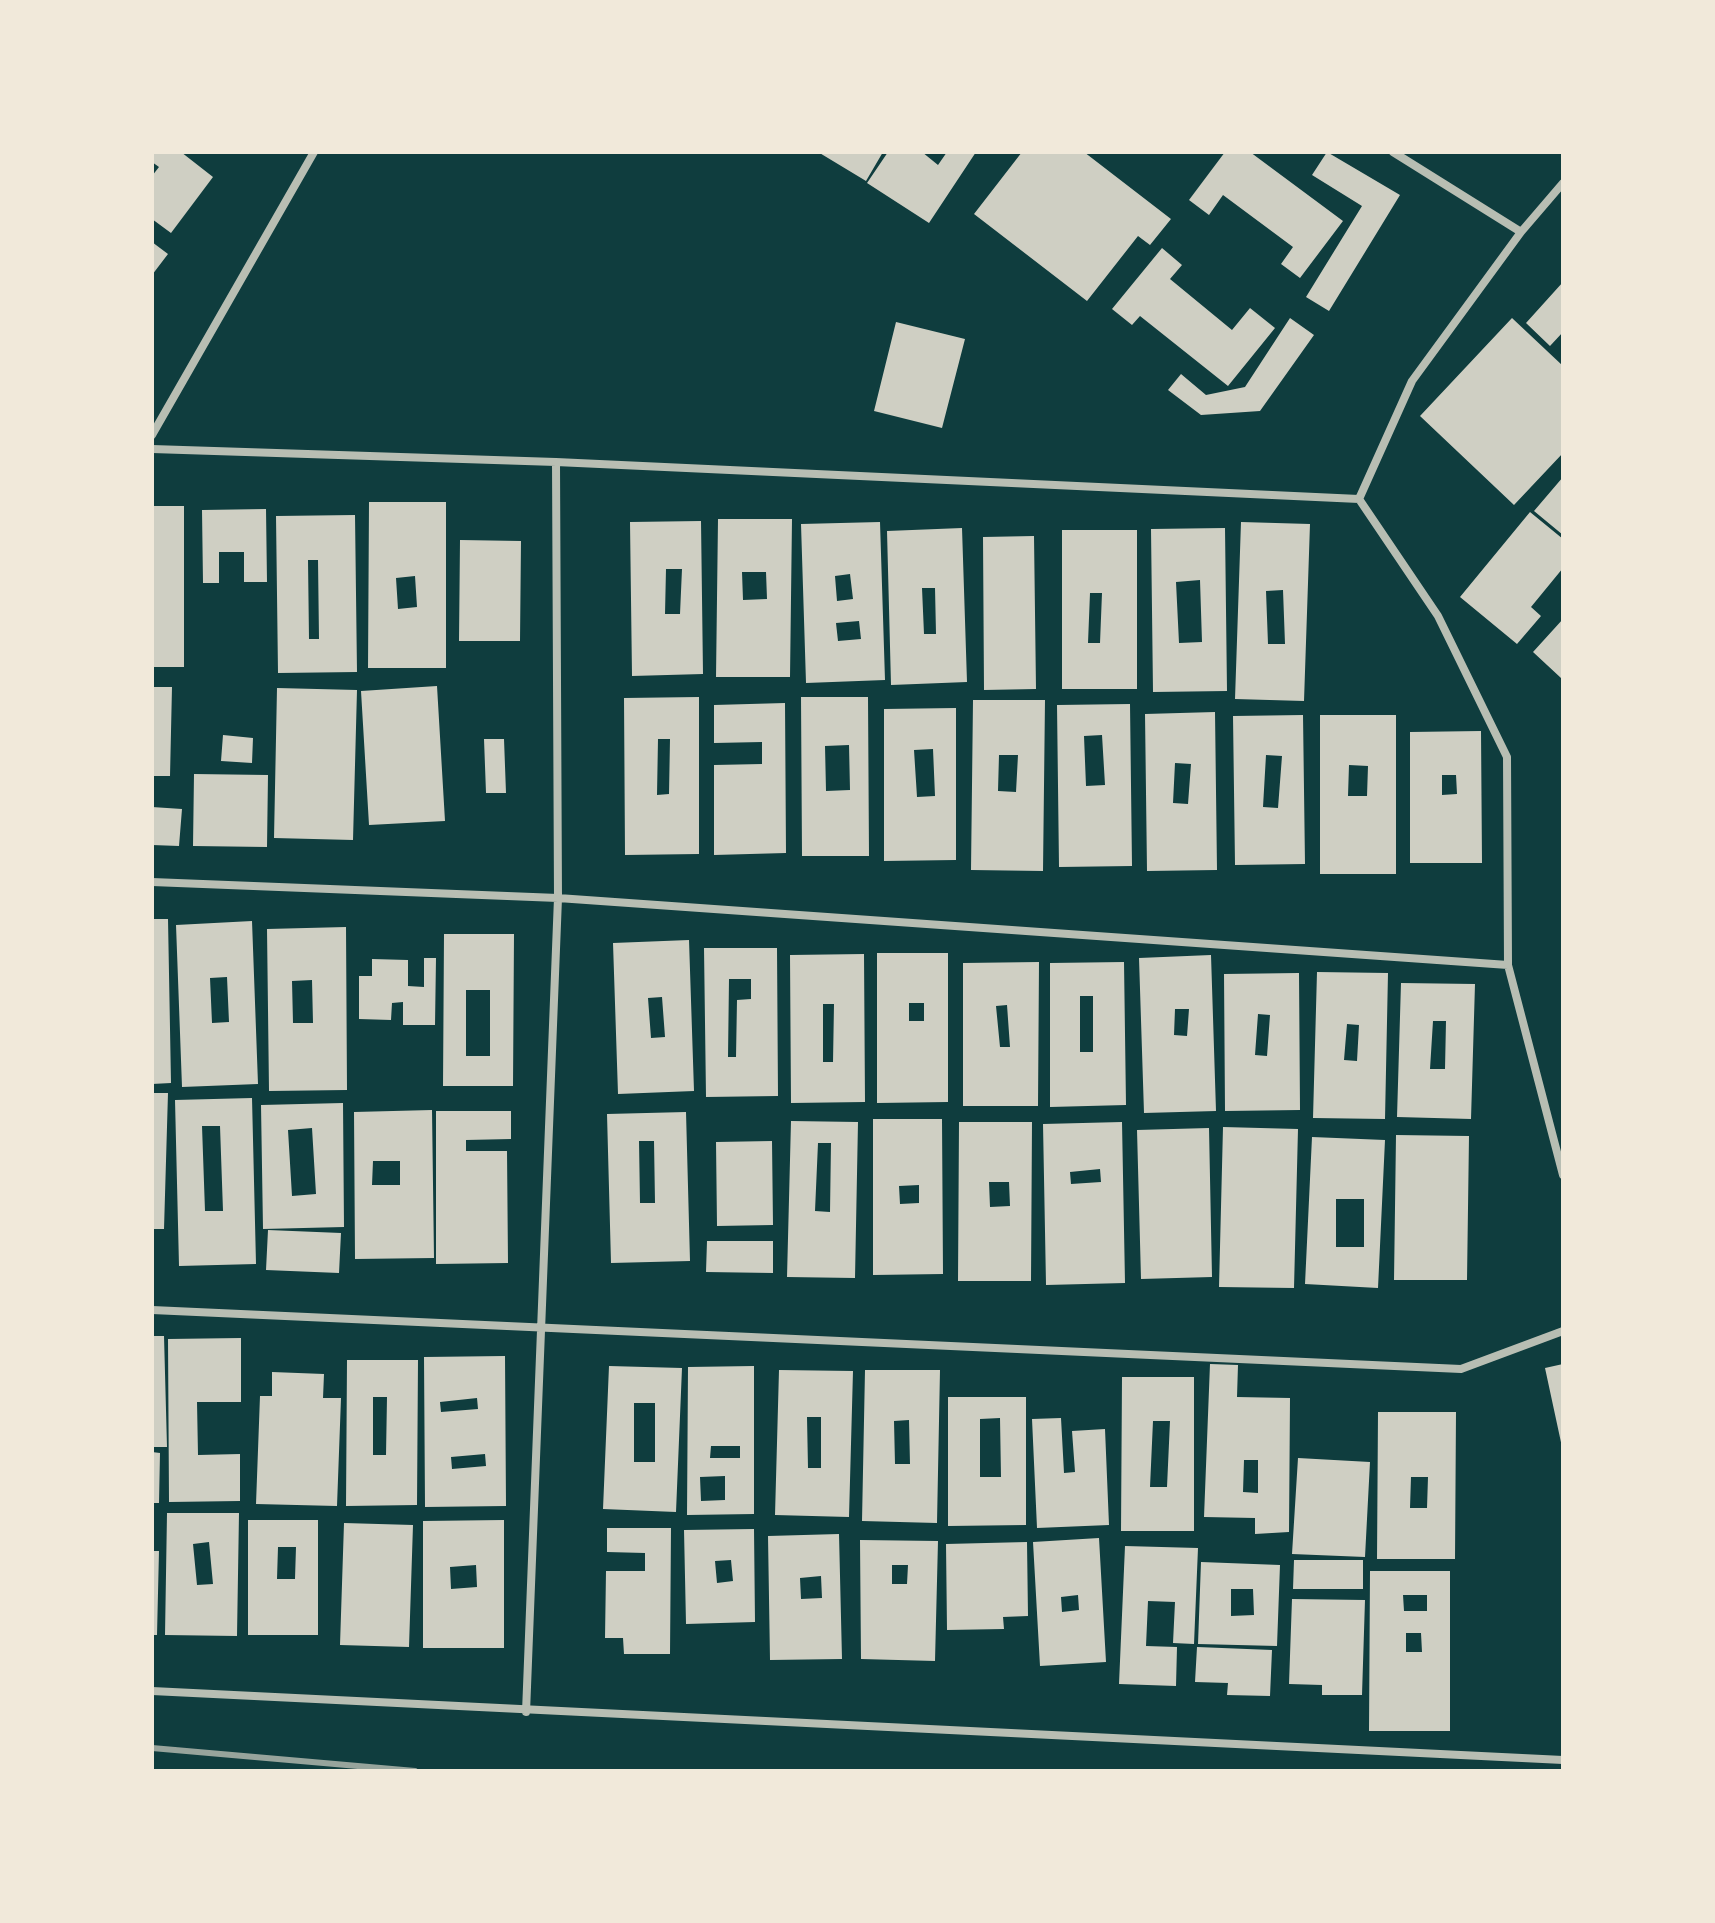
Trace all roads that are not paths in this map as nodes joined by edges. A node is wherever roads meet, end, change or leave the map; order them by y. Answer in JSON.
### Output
{"nodes":[{"id":1,"x":314,"y":152,"type":"edge"},
{"id":2,"x":1393,"y":152,"type":"edge"},
{"id":3,"x":1563,"y":183,"type":"edge"},
{"id":4,"x":1521,"y":232,"type":"junction"},
{"id":5,"x":152,"y":435,"type":"edge"},
{"id":6,"x":152,"y":449,"type":"edge"},
{"id":7,"x":556,"y":462,"type":"junction"},
{"id":8,"x":1359,"y":499,"type":"junction"},
{"id":9,"x":152,"y":882,"type":"edge"},
{"id":10,"x":558,"y":898,"type":"junction"},
{"id":11,"x":1508,"y":965,"type":"junction"},
{"id":12,"x":1563,"y":1175,"type":"edge"},
{"id":13,"x":152,"y":1310,"type":"edge"},
{"id":14,"x":539,"y":1327,"type":"junction"},
{"id":15,"x":1563,"y":1331,"type":"edge"},
{"id":16,"x":152,"y":1691,"type":"edge"},
{"id":17,"x":526,"y":1712,"type":"junction"},
{"id":18,"x":1563,"y":1760,"type":"edge"}],
"edges":[{"from":1,"to":5,"type":"street"},
{"from":2,"to":4,"type":"street"},
{"from":3,"to":4,"type":"street"},
{"from":4,"to":8,"type":"street"},
{"from":6,"to":7,"type":"street"},
{"from":7,"to":8,"type":"street"},
{"from":7,"to":10,"type":"street"},
{"from":8,"to":11,"type":"street"},
{"from":9,"to":10,"type":"street"},
{"from":10,"to":11,"type":"street"},
{"from":10,"to":14,"type":"street"},
{"from":11,"to":12,"type":"street"},
{"from":13,"to":14,"type":"street"},
{"from":14,"to":15,"type":"street"},
{"from":14,"to":17,"type":"street"},
{"from":16,"to":17,"type":"street"},
{"from":17,"to":18,"type":"street"}]}
